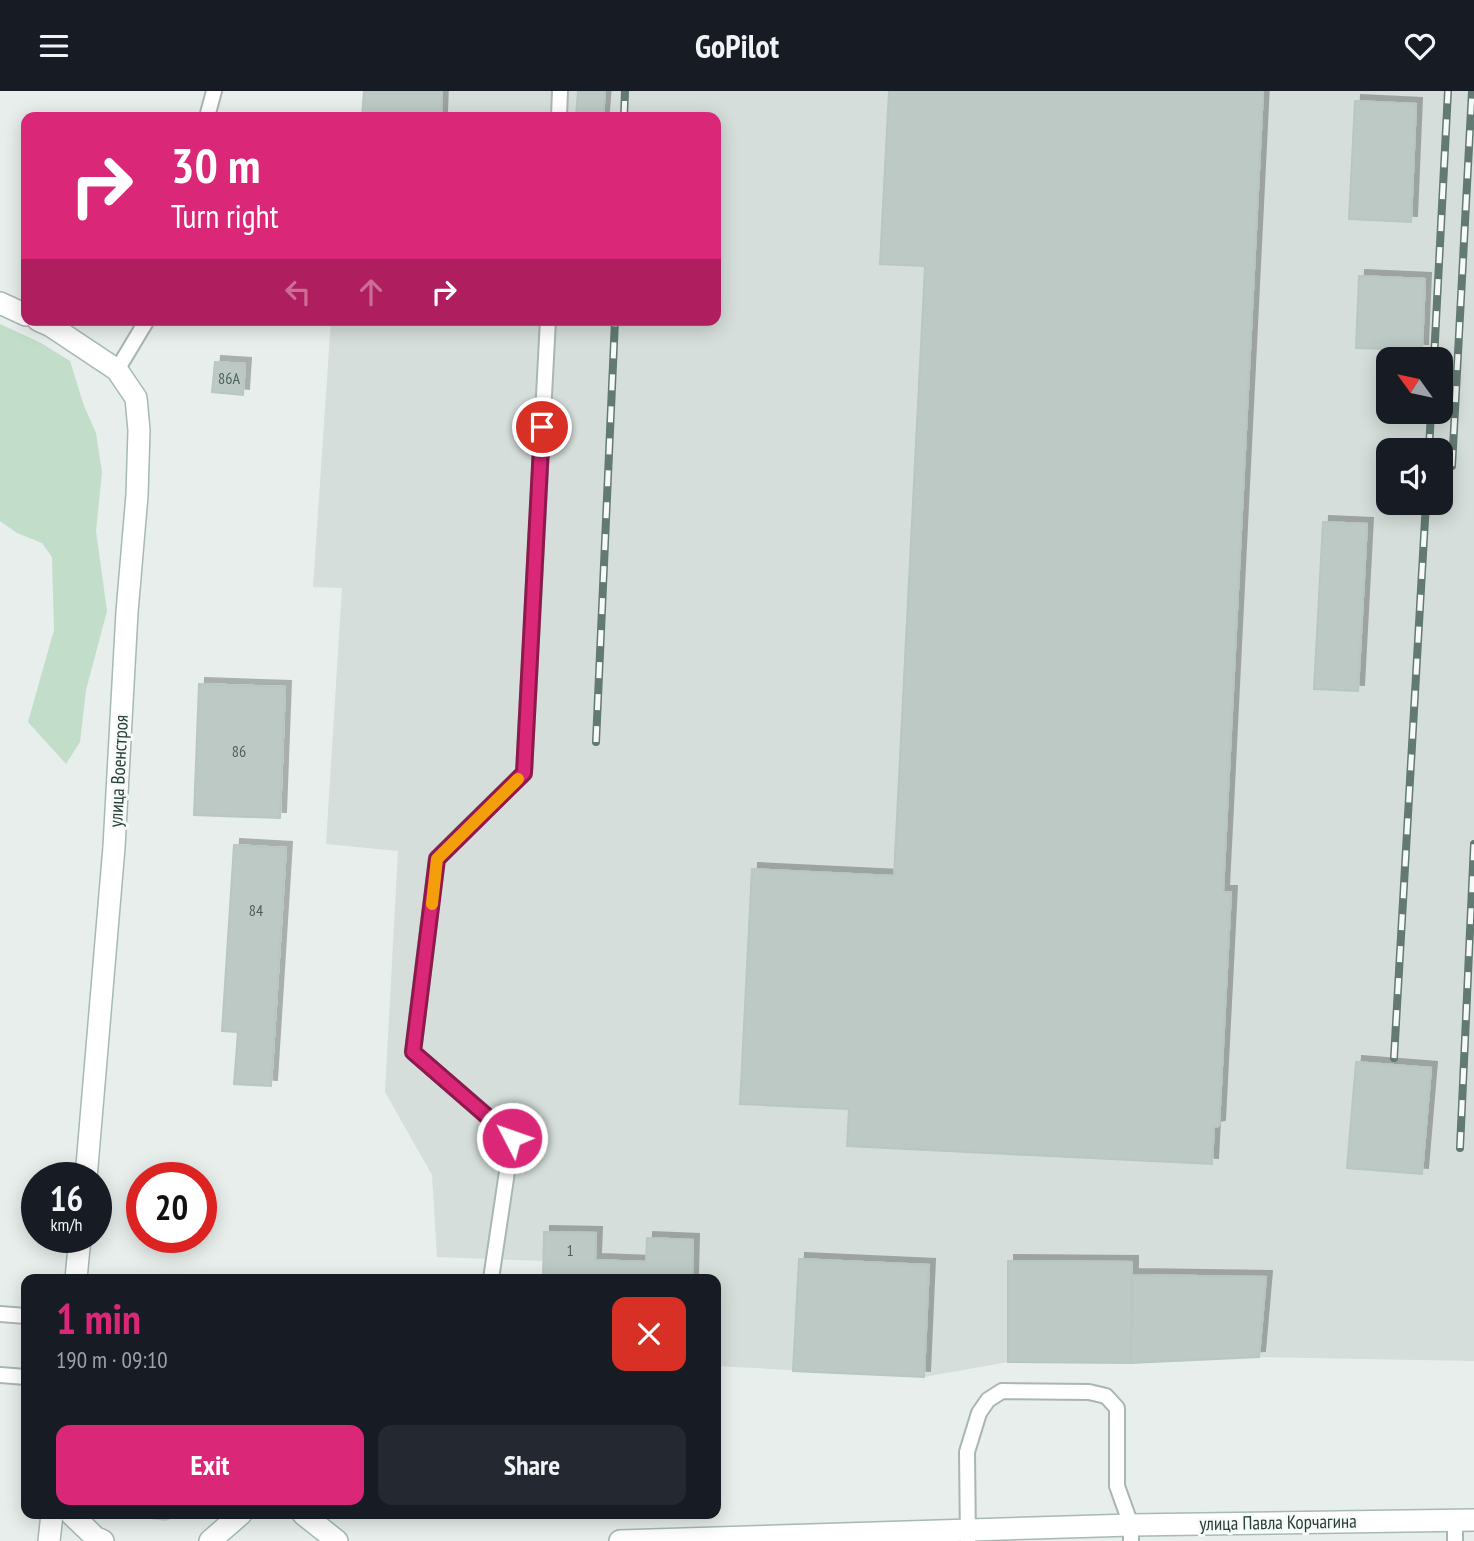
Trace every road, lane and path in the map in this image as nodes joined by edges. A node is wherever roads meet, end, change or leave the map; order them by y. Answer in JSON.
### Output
{"nodes":[{"id":1,"x":214,"y":91,"type":"edge"},
{"id":2,"x":560,"y":91,"type":"edge"},
{"id":3,"x":208,"y":112,"type":"edge"},
{"id":4,"x":559,"y":112,"type":"edge"},
{"id":5,"x":0,"y":303,"type":"edge"},
{"id":6,"x":21,"y":313,"type":"edge"},
{"id":7,"x":51,"y":326,"type":"edge"},
{"id":8,"x":143,"y":326,"type":"edge"},
{"id":9,"x":548,"y":326,"type":"edge"},
{"id":10,"x":117,"y":370,"type":"junction"},
{"id":11,"x":87,"y":1162,"type":"edge"},
{"id":12,"x":78,"y":1253,"type":"edge"},
{"id":13,"x":76,"y":1274,"type":"edge"},
{"id":14,"x":492,"y":1274,"type":"edge"},
{"id":15,"x":0,"y":1314,"type":"edge"},
{"id":16,"x":21,"y":1316,"type":"edge"},
{"id":17,"x":0,"y":1375,"type":"edge"},
{"id":18,"x":21,"y":1377,"type":"edge"},
{"id":19,"x":51,"y":1519,"type":"edge"},
{"id":20,"x":76,"y":1519,"type":"edge"},
{"id":21,"x":235,"y":1519,"type":"edge"},
{"id":22,"x":309,"y":1519,"type":"edge"},
{"id":23,"x":1464,"y":1520,"type":"edge"},
{"id":24,"x":1131,"y":1533,"type":"edge"},
{"id":25,"x":968,"y":1536,"type":"edge"},
{"id":26,"x":49,"y":1541,"type":"edge"},
{"id":27,"x":103,"y":1541,"type":"edge"},
{"id":28,"x":210,"y":1541,"type":"edge"},
{"id":29,"x":337,"y":1541,"type":"edge"},
{"id":30,"x":621,"y":1541,"type":"edge"},
{"id":31,"x":1455,"y":1541,"type":"edge"}],
"edges":[{"from":1,"to":3,"type":"lane"},
{"from":2,"to":4,"type":"lane"},
{"from":5,"to":6,"type":"street"},
{"from":7,"to":10,"type":"street"},
{"from":8,"to":10,"type":"lane"},
{"from":9,"to":14,"type":"lane"},
{"from":10,"to":11,"type":"street","name":"улица Военстроя"},
{"from":12,"to":13,"type":"street"},
{"from":15,"to":16,"type":"lane"},
{"from":17,"to":18,"type":"lane"},
{"from":19,"to":26,"type":"street"},
{"from":20,"to":27,"type":"street"},
{"from":21,"to":28,"type":"street"},
{"from":22,"to":29,"type":"street"},
{"from":23,"to":24,"type":"street","name":"улица Павла Корчагина"},
{"from":23,"to":31,"type":"lane"},
{"from":24,"to":25,"type":"street","name":"улица Павла Корчагина"},
{"from":24,"to":25,"type":"lane"},
{"from":25,"to":30,"type":"street","name":"улица Павла Корчагина"}]}
